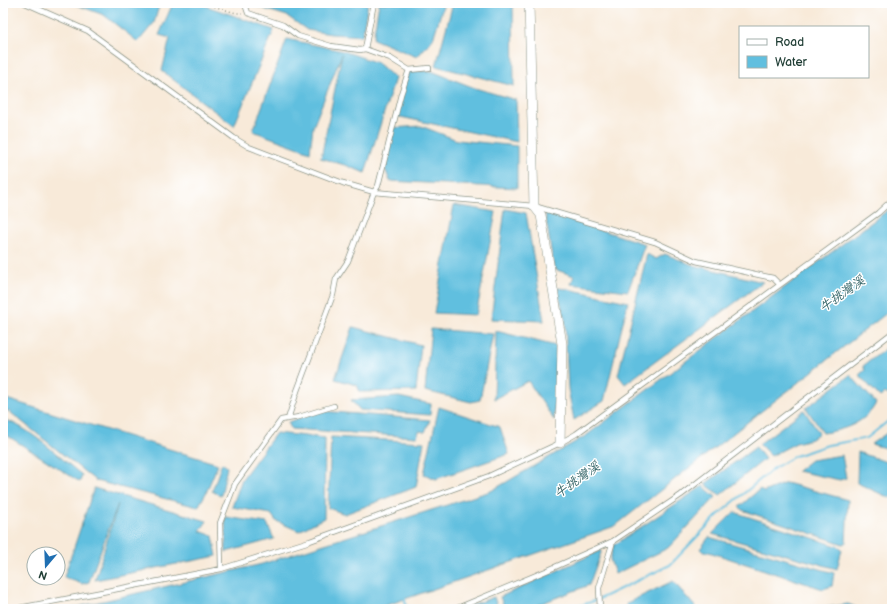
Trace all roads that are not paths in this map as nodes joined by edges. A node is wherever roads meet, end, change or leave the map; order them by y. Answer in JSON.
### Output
{"nodes":[{"id":1,"x":25,"y":3,"type":"edge"},
{"id":2,"x":247,"y":3,"type":"edge"},
{"id":3,"x":374,"y":3,"type":"edge"},
{"id":4,"x":529,"y":3,"type":"edge"},
{"id":5,"x":365,"y":49,"type":"junction"},
{"id":6,"x":429,"y":68,"type":"dead end"},
{"id":7,"x":409,"y":70,"type":"junction"},
{"id":8,"x":374,"y":192,"type":"junction"},
{"id":9,"x":892,"y":200,"type":"edge"},
{"id":10,"x":534,"y":206,"type":"junction"},
{"id":11,"x":779,"y":284,"type":"junction"},
{"id":12,"x":892,"y":334,"type":"edge"},
{"id":13,"x":334,"y":406,"type":"dead end"},
{"id":14,"x":288,"y":419,"type":"junction"},
{"id":15,"x":560,"y":443,"type":"junction"},
{"id":16,"x":613,"y":541,"type":"junction"},
{"id":17,"x":221,"y":569,"type":"junction"},
{"id":18,"x":600,"y":608,"type":"edge"},
{"id":19,"x":14,"y":609,"type":"edge"},
{"id":20,"x":455,"y":609,"type":"edge"}],
"edges":[{"from":1,"to":8,"type":"lane"},
{"from":2,"to":5,"type":"lane"},
{"from":3,"to":5,"type":"lane"},
{"from":4,"to":10,"type":"street"},
{"from":5,"to":7,"type":"lane"},
{"from":6,"to":7,"type":"lane"},
{"from":7,"to":8,"type":"lane"},
{"from":8,"to":10,"type":"lane"},
{"from":8,"to":14,"type":"lane"},
{"from":9,"to":11,"type":"lane"},
{"from":10,"to":11,"type":"lane"},
{"from":10,"to":15,"type":"street"},
{"from":11,"to":15,"type":"lane"},
{"from":12,"to":16,"type":"lane"},
{"from":13,"to":14,"type":"lane"},
{"from":14,"to":17,"type":"lane"},
{"from":15,"to":17,"type":"lane"},
{"from":16,"to":18,"type":"lane"},
{"from":16,"to":20,"type":"lane"},
{"from":17,"to":19,"type":"lane"}]}
